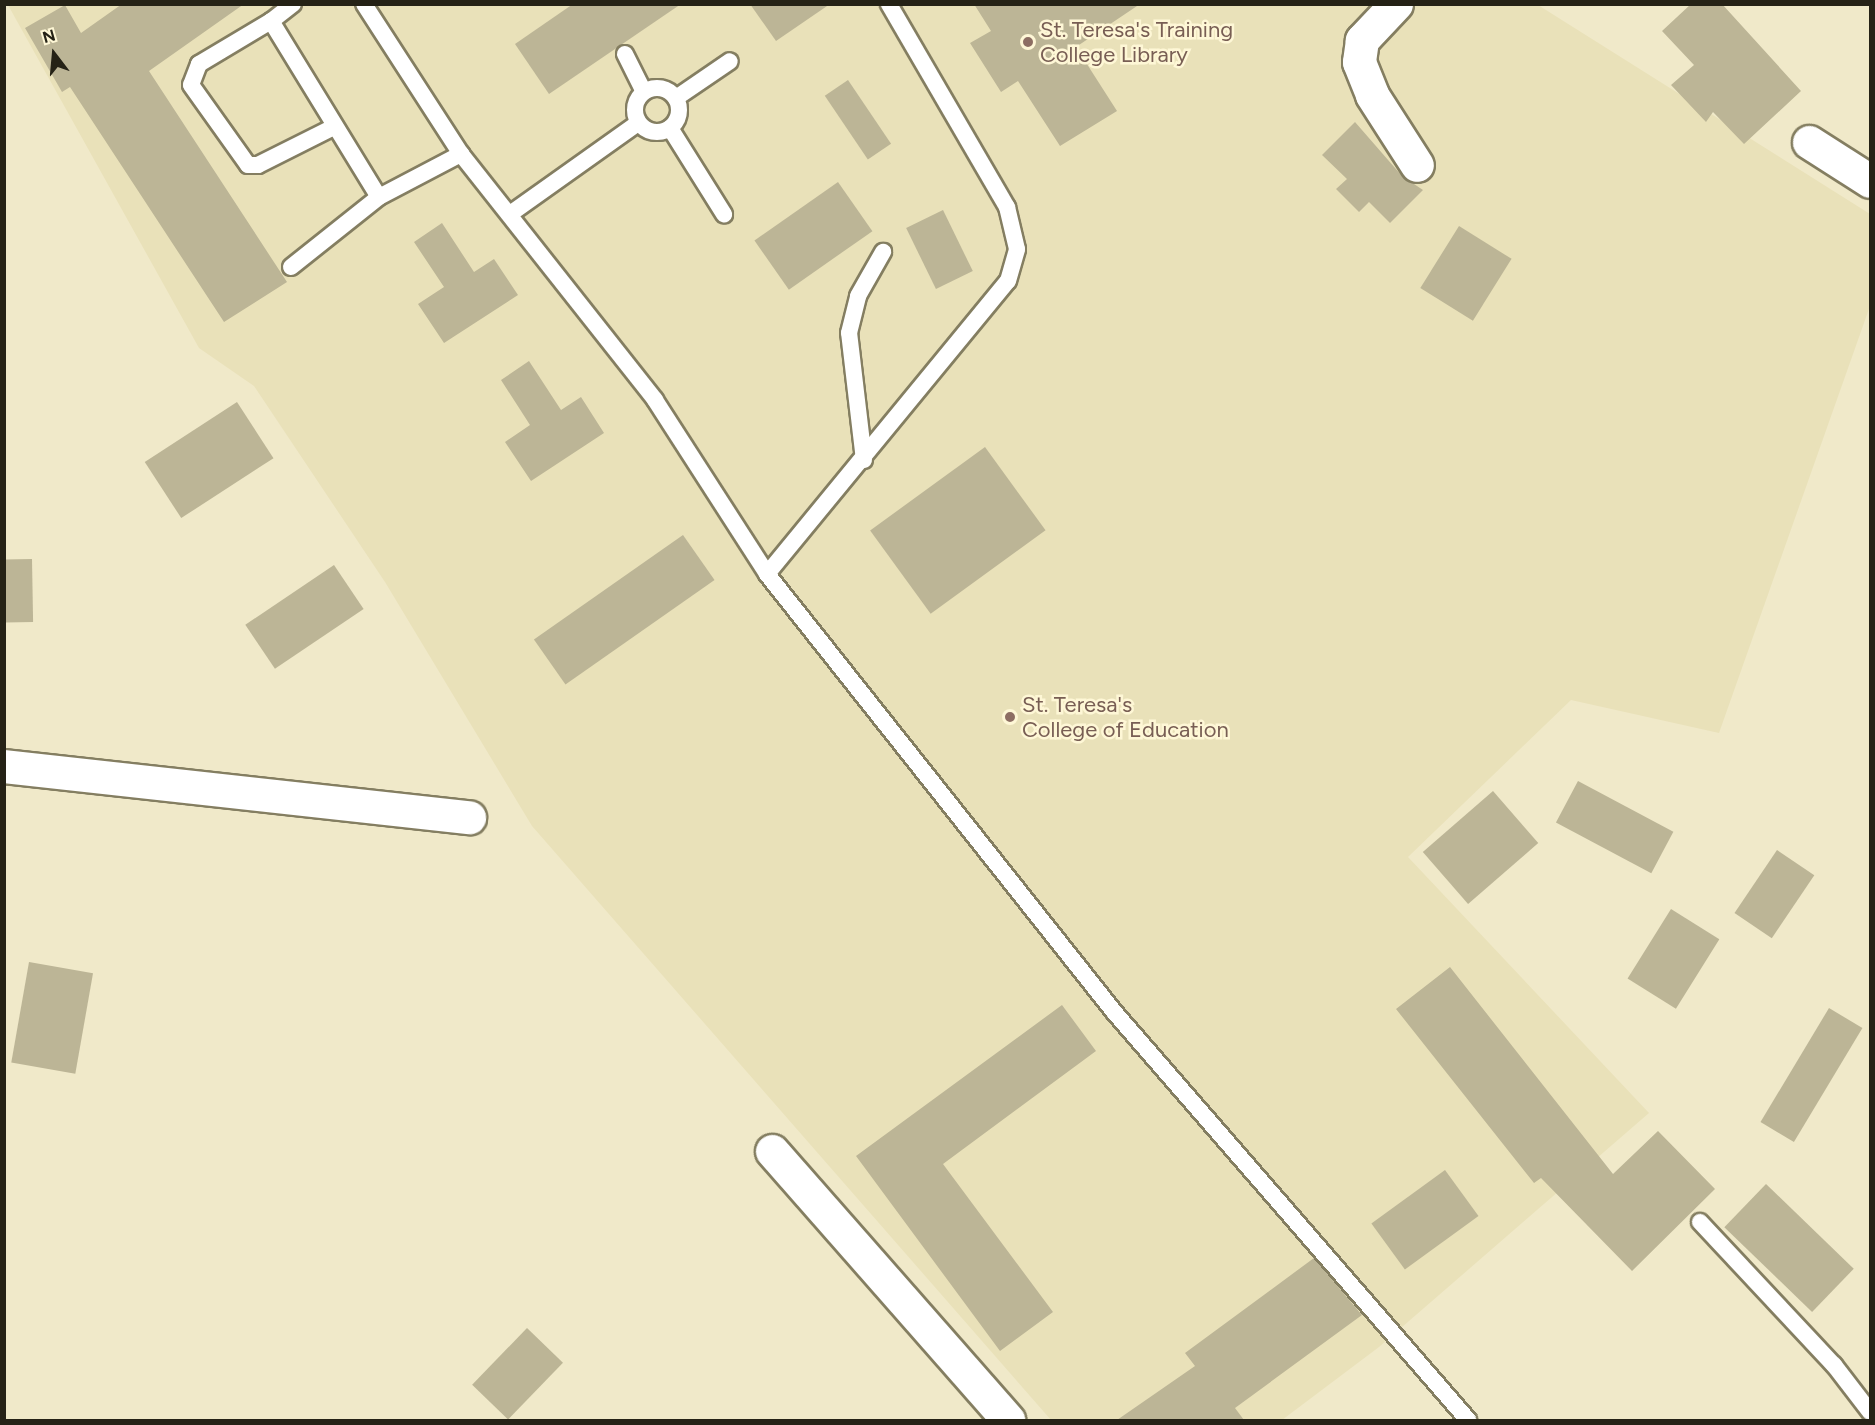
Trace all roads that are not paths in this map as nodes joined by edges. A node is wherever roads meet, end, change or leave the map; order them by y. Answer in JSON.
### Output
{"nodes":[{"id":1,"x":293,"y":4,"type":"edge"},
{"id":2,"x":364,"y":4,"type":"edge"},
{"id":3,"x":889,"y":4,"type":"edge"},
{"id":4,"x":1396,"y":4,"type":"edge"},
{"id":5,"x":271,"y":21,"type":"junction"},
{"id":6,"x":625,"y":54,"type":"dead end"},
{"id":7,"x":730,"y":61,"type":"dead end"},
{"id":8,"x":644,"y":92,"type":"junction"},
{"id":9,"x":676,"y":98,"type":"junction"},
{"id":10,"x":638,"y":123,"type":"junction"},
{"id":11,"x":334,"y":127,"type":"junction"},
{"id":12,"x":670,"y":128,"type":"junction"},
{"id":13,"x":1809,"y":142,"type":"dead end"},
{"id":14,"x":461,"y":153,"type":"junction"},
{"id":15,"x":1417,"y":165,"type":"dead end"},
{"id":16,"x":1870,"y":181,"type":"edge"},
{"id":17,"x":379,"y":197,"type":"junction"},
{"id":18,"x":510,"y":214,"type":"junction"},
{"id":19,"x":724,"y":214,"type":"dead end"},
{"id":20,"x":883,"y":252,"type":"dead end"},
{"id":21,"x":291,"y":267,"type":"dead end"},
{"id":22,"x":864,"y":460,"type":"junction"},
{"id":23,"x":767,"y":574,"type":"junction"},
{"id":24,"x":4,"y":766,"type":"edge"},
{"id":25,"x":469,"y":817,"type":"dead end"},
{"id":26,"x":772,"y":1151,"type":"dead end"},
{"id":27,"x":1700,"y":1222,"type":"dead end"},
{"id":28,"x":1870,"y":1412,"type":"edge"},
{"id":29,"x":1008,"y":1420,"type":"edge"},
{"id":30,"x":1468,"y":1420,"type":"edge"}],
"edges":[{"from":1,"to":5,"type":"lane"},
{"from":2,"to":14,"type":"lane"},
{"from":3,"to":22,"type":"lane"},
{"from":4,"to":15,"type":"street"},
{"from":5,"to":11,"type":"lane"},
{"from":5,"to":11,"type":"lane"},
{"from":6,"to":8,"type":"lane"},
{"from":7,"to":9,"type":"lane"},
{"from":8,"to":9,"type":"lane"},
{"from":8,"to":10,"type":"lane"},
{"from":9,"to":12,"type":"lane"},
{"from":10,"to":12,"type":"lane"},
{"from":10,"to":18,"type":"lane"},
{"from":11,"to":17,"type":"lane"},
{"from":12,"to":19,"type":"lane"},
{"from":13,"to":16,"type":"street"},
{"from":14,"to":17,"type":"lane"},
{"from":14,"to":18,"type":"lane"},
{"from":17,"to":21,"type":"lane"},
{"from":18,"to":23,"type":"lane"},
{"from":20,"to":22,"type":"lane"},
{"from":22,"to":23,"type":"lane"},
{"from":23,"to":30,"type":"lane"},
{"from":24,"to":25,"type":"street"},
{"from":26,"to":29,"type":"street"},
{"from":27,"to":28,"type":"lane"}]}
